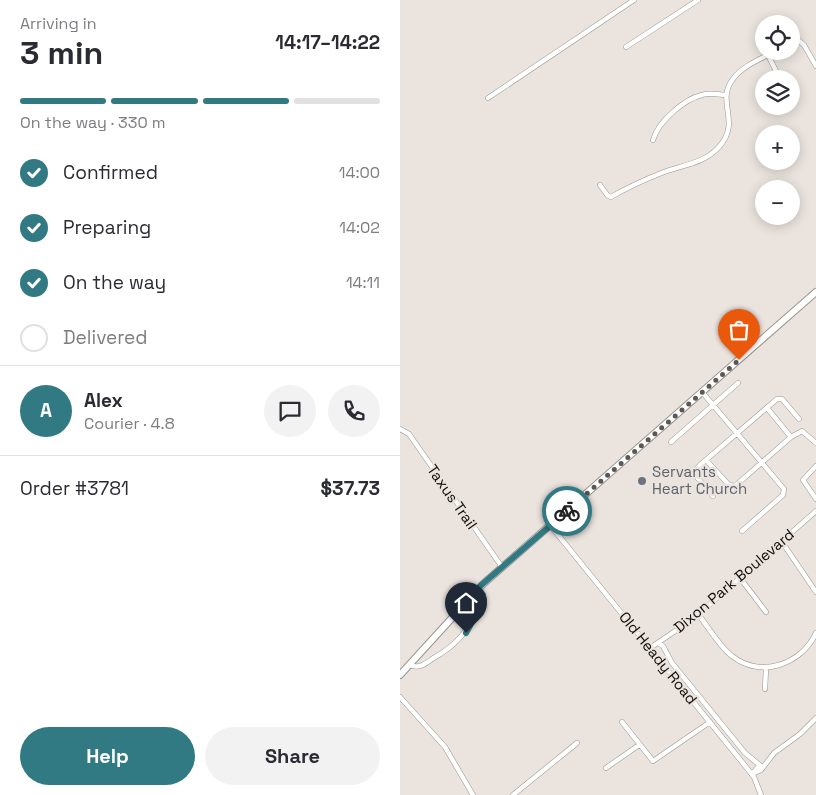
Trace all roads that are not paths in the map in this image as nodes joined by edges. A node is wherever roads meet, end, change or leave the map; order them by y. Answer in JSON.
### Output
{"nodes":[{"id":1,"x":634,"y":0,"type":"edge"},
{"id":2,"x":698,"y":0,"type":"edge"},
{"id":3,"x":800,"y":41,"type":"edge"},
{"id":4,"x":626,"y":47,"type":"dead end"},
{"id":5,"x":760,"y":60,"type":"edge"},
{"id":6,"x":816,"y":66,"type":"edge"},
{"id":7,"x":726,"y":95,"type":"junction"},
{"id":8,"x":488,"y":98,"type":"dead end"},
{"id":9,"x":653,"y":140,"type":"dead end"},
{"id":10,"x":600,"y":185,"type":"dead end"},
{"id":11,"x":816,"y":292,"type":"edge"},
{"id":12,"x":738,"y":383,"type":"dead end"},
{"id":13,"x":702,"y":392,"type":"junction"},
{"id":14,"x":713,"y":405,"type":"junction"},
{"id":15,"x":767,"y":408,"type":"junction"},
{"id":16,"x":800,"y":419,"type":"dead end"},
{"id":17,"x":400,"y":429,"type":"edge"},
{"id":18,"x":737,"y":433,"type":"junction"},
{"id":19,"x":791,"y":437,"type":"junction"},
{"id":20,"x":671,"y":442,"type":"dead end"},
{"id":21,"x":816,"y":443,"type":"edge"},
{"id":22,"x":706,"y":460,"type":"junction"},
{"id":23,"x":763,"y":463,"type":"junction"},
{"id":24,"x":816,"y":466,"type":"edge"},
{"id":25,"x":713,"y":496,"type":"dead end"},
{"id":26,"x":816,"y":499,"type":"edge"},
{"id":27,"x":816,"y":511,"type":"edge"},
{"id":28,"x":550,"y":525,"type":"junction"},
{"id":29,"x":742,"y":531,"type":"dead end"},
{"id":30,"x":782,"y":542,"type":"junction"},
{"id":31,"x":502,"y":567,"type":"junction"},
{"id":32,"x":740,"y":578,"type":"junction"},
{"id":33,"x":478,"y":588,"type":"junction"},
{"id":34,"x":816,"y":592,"type":"edge"},
{"id":35,"x":766,"y":612,"type":"dead end"},
{"id":36,"x":698,"y":614,"type":"junction"},
{"id":37,"x":816,"y":632,"type":"edge"},
{"id":38,"x":658,"y":643,"type":"junction"},
{"id":39,"x":650,"y":648,"type":"junction"},
{"id":40,"x":410,"y":665,"type":"junction"},
{"id":41,"x":766,"y":668,"type":"junction"},
{"id":42,"x":400,"y":675,"type":"edge"},
{"id":43,"x":765,"y":690,"type":"dead end"},
{"id":44,"x":400,"y":697,"type":"edge"},
{"id":45,"x":816,"y":718,"type":"edge"},
{"id":46,"x":622,"y":722,"type":"dead end"},
{"id":47,"x":710,"y":722,"type":"junction"},
{"id":48,"x":577,"y":743,"type":"dead end"},
{"id":49,"x":639,"y":745,"type":"junction"},
{"id":50,"x":762,"y":767,"type":"junction"},
{"id":51,"x":606,"y":768,"type":"dead end"},
{"id":52,"x":752,"y":774,"type":"junction"},
{"id":53,"x":473,"y":795,"type":"edge"},
{"id":54,"x":514,"y":795,"type":"edge"},
{"id":55,"x":760,"y":795,"type":"edge"}],
"edges":[{"from":1,"to":8,"type":"street"},
{"from":2,"to":4,"type":"street"},
{"from":3,"to":6,"type":"street"},
{"from":5,"to":7,"type":"street"},
{"from":7,"to":9,"type":"street"},
{"from":7,"to":10,"type":"street"},
{"from":11,"to":13,"type":"main road"},
{"from":12,"to":14,"type":"street"},
{"from":13,"to":14,"type":"street"},
{"from":13,"to":28,"type":"main road"},
{"from":14,"to":18,"type":"street"},
{"from":14,"to":20,"type":"street"},
{"from":15,"to":16,"type":"street"},
{"from":15,"to":18,"type":"street"},
{"from":15,"to":19,"type":"street"},
{"from":17,"to":31,"type":"street","name":"Taxus Trail"},
{"from":18,"to":22,"type":"street"},
{"from":18,"to":23,"type":"street"},
{"from":19,"to":21,"type":"street"},
{"from":19,"to":23,"type":"street"},
{"from":22,"to":23,"type":"street"},
{"from":22,"to":25,"type":"street"},
{"from":23,"to":29,"type":"street"},
{"from":24,"to":26,"type":"street"},
{"from":27,"to":30,"type":"street","name":"Dixon Park Boulevard"},
{"from":28,"to":31,"type":"main road"},
{"from":28,"to":39,"type":"street","name":"Old Heady Road"},
{"from":30,"to":32,"type":"street","name":"Dixon Park Boulevard"},
{"from":30,"to":34,"type":"street"},
{"from":31,"to":33,"type":"main road"},
{"from":32,"to":35,"type":"street"},
{"from":32,"to":36,"type":"street","name":"Dixon Park Boulevard"},
{"from":33,"to":40,"type":"main road"},
{"from":33,"to":40,"type":"street"},
{"from":36,"to":38,"type":"street","name":"Dixon Park Boulevard"},
{"from":36,"to":41,"type":"street"},
{"from":37,"to":41,"type":"street"},
{"from":38,"to":39,"type":"street","name":"Dixon Park Boulevard"},
{"from":38,"to":50,"type":"street"},
{"from":39,"to":47,"type":"street","name":"Old Heady Road"},
{"from":40,"to":42,"type":"main road"},
{"from":41,"to":43,"type":"street"},
{"from":44,"to":53,"type":"street"},
{"from":45,"to":50,"type":"street"},
{"from":46,"to":49,"type":"street"},
{"from":47,"to":49,"type":"street"},
{"from":47,"to":52,"type":"street","name":"Old Heady Road"},
{"from":48,"to":54,"type":"street"},
{"from":49,"to":51,"type":"street"},
{"from":50,"to":52,"type":"street"},
{"from":52,"to":55,"type":"street","name":"Old Heady Road"}]}
